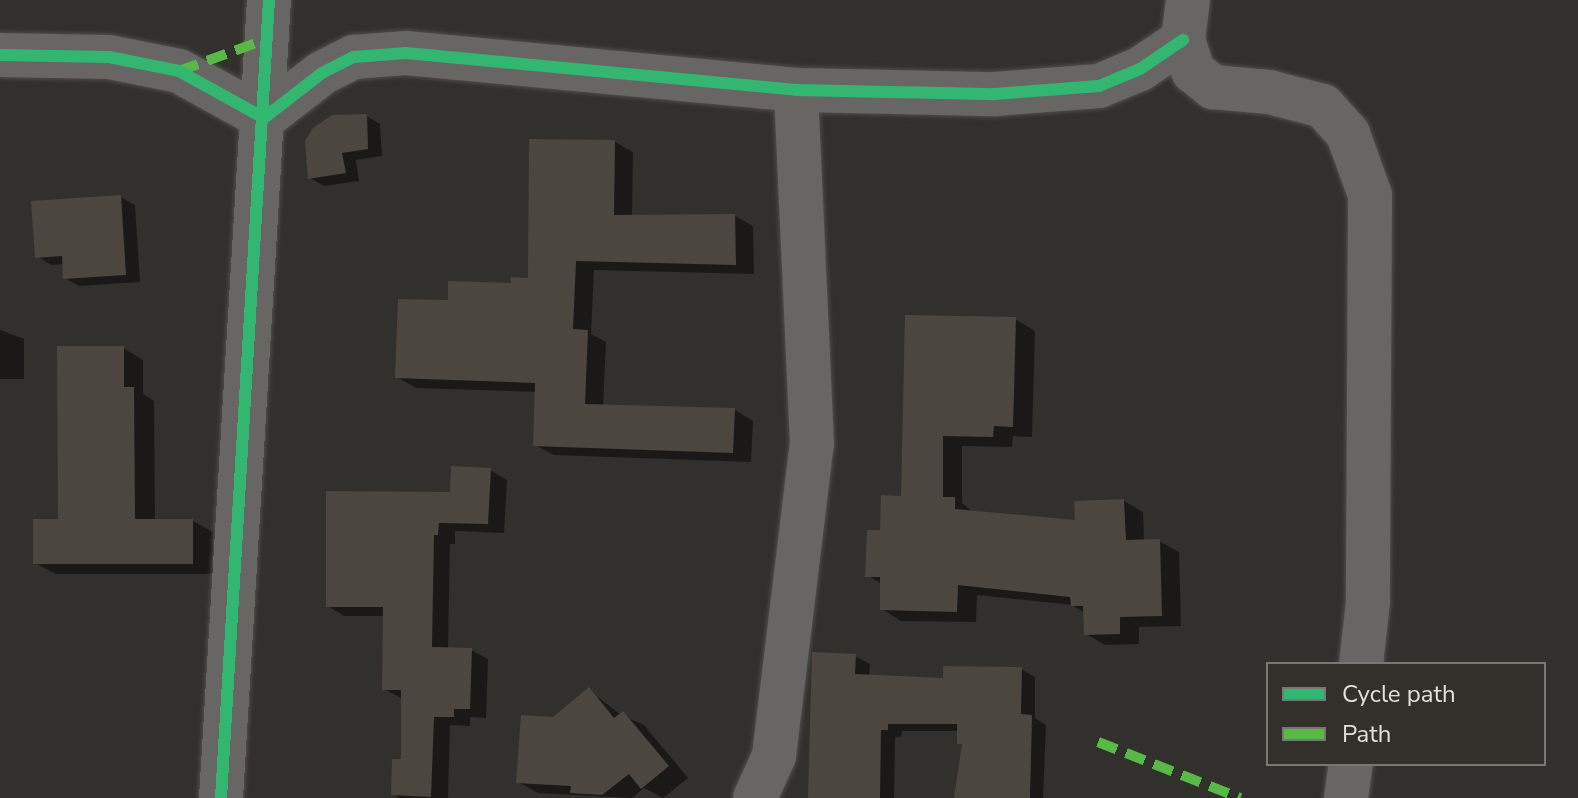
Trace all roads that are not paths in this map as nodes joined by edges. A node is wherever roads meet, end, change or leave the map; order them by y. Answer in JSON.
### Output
{"nodes":[{"id":1,"x":269,"y":0,"type":"edge"},
{"id":2,"x":1186,"y":20,"type":"edge"},
{"id":3,"x":0,"y":55,"type":"edge"},
{"id":4,"x":796,"y":90,"type":"junction"},
{"id":5,"x":264,"y":118,"type":"junction"},
{"id":6,"x":1361,"y":662,"type":"edge"},
{"id":7,"x":1351,"y":766,"type":"edge"},
{"id":8,"x":221,"y":798,"type":"edge"},
{"id":9,"x":755,"y":798,"type":"edge"},
{"id":10,"x":1346,"y":798,"type":"edge"}],
"edges":[{"from":1,"to":5,"type":"street"},
{"from":2,"to":4,"type":"street"},
{"from":2,"to":6,"type":"street"},
{"from":3,"to":5,"type":"street"},
{"from":4,"to":5,"type":"street"},
{"from":4,"to":9,"type":"street"},
{"from":5,"to":8,"type":"street"},
{"from":7,"to":10,"type":"street"}]}
